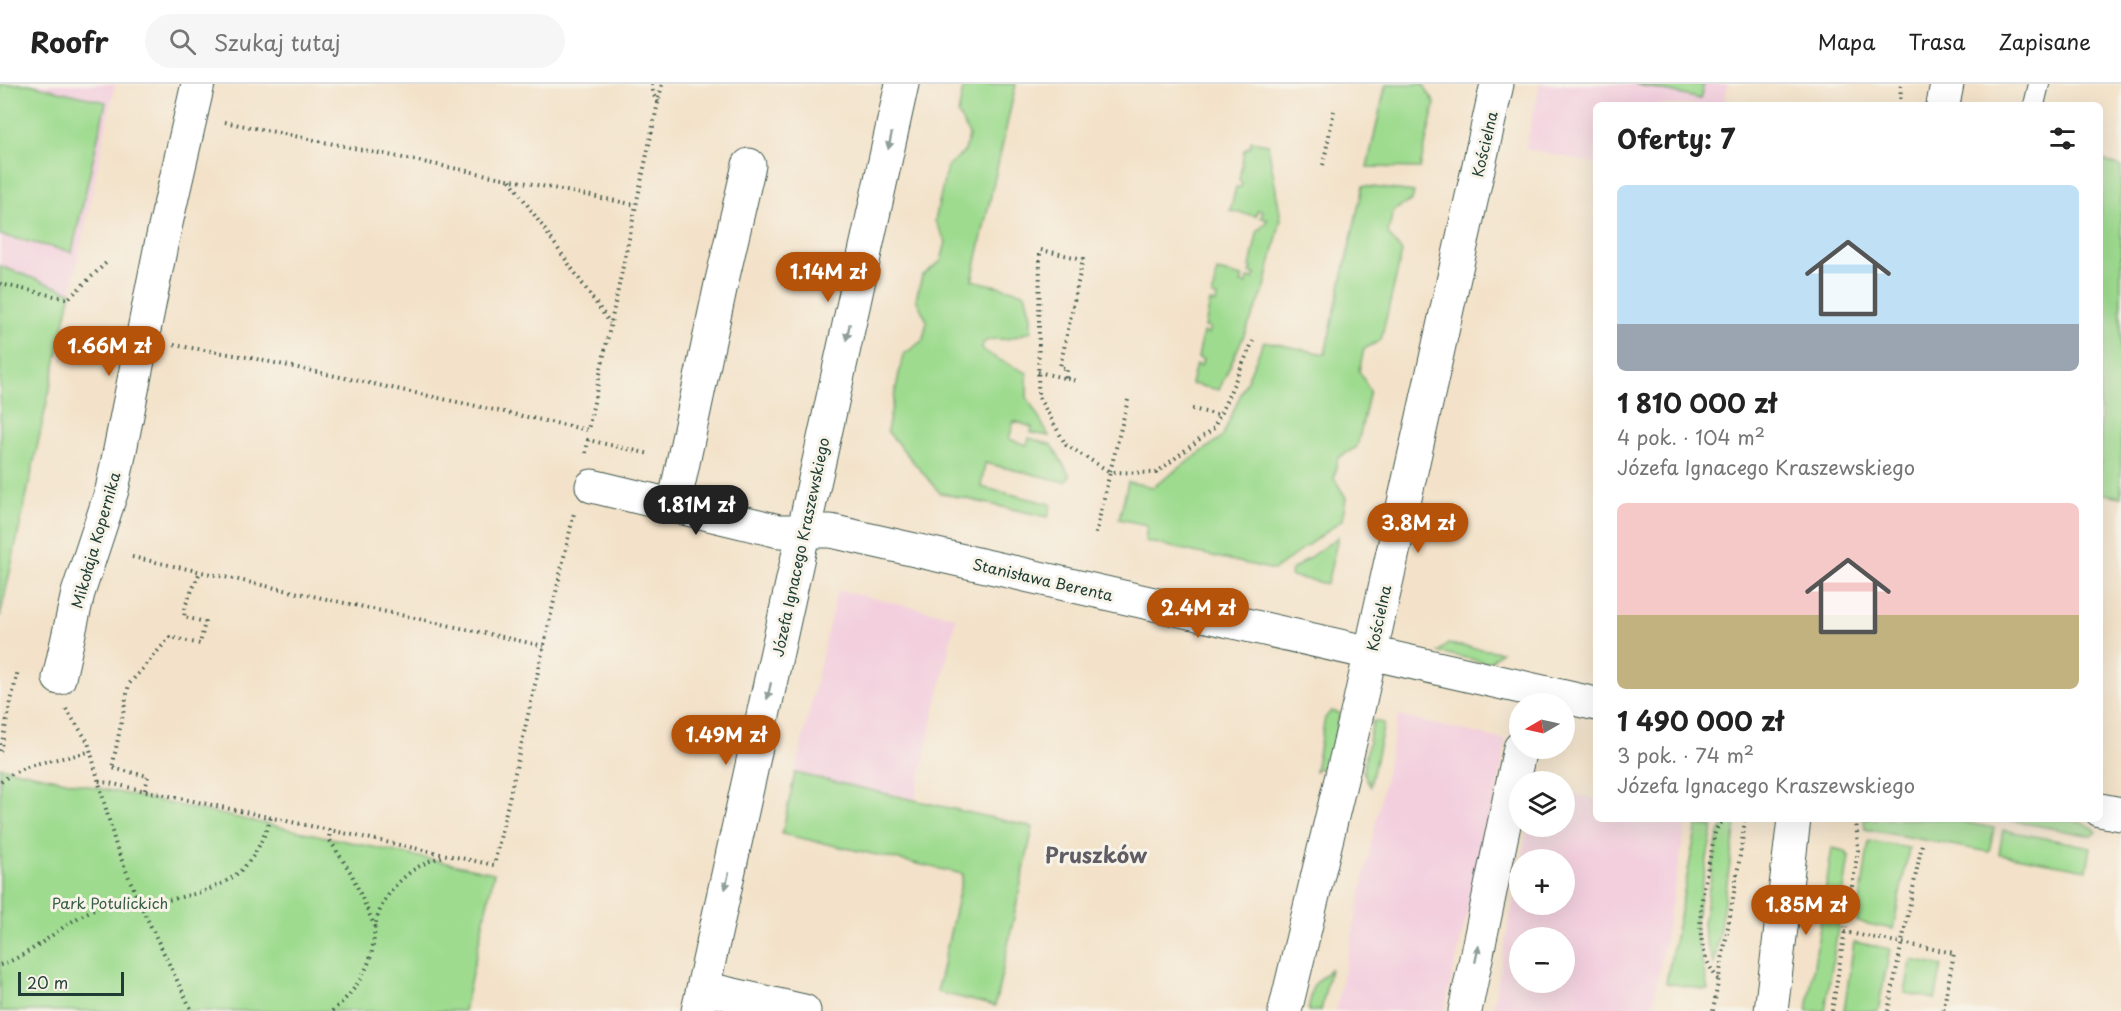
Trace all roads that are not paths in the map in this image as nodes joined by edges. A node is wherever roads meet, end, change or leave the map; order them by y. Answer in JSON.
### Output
{"nodes":[{"id":1,"x":198,"y":84,"type":"edge"},
{"id":2,"x":902,"y":84,"type":"edge"},
{"id":3,"x":1497,"y":84,"type":"edge"},
{"id":4,"x":1947,"y":84,"type":"edge"},
{"id":5,"x":2039,"y":84,"type":"edge"},
{"id":6,"x":1943,"y":102,"type":"edge"},
{"id":7,"x":2035,"y":102,"type":"edge"},
{"id":8,"x":749,"y":165,"type":"dead end"},
{"id":9,"x":584,"y":484,"type":"road end"},
{"id":10,"x":674,"y":505,"type":"junction"},
{"id":11,"x":804,"y":531,"type":"junction"},
{"id":12,"x":1370,"y":652,"type":"junction"},
{"id":13,"x":59,"y":678,"type":"road end"},
{"id":14,"x":1519,"y":693,"type":"edge"},
{"id":15,"x":1575,"y":702,"type":"edge"},
{"id":16,"x":1593,"y":704,"type":"edge"},
{"id":17,"x":1518,"y":759,"type":"edge"},
{"id":18,"x":2121,"y":795,"type":"edge"},
{"id":19,"x":2121,"y":807,"type":"edge"},
{"id":20,"x":2103,"y":811,"type":"edge"},
{"id":21,"x":2121,"y":814,"type":"edge"},
{"id":22,"x":1794,"y":822,"type":"edge"},
{"id":23,"x":701,"y":1000,"type":"edge"},
{"id":24,"x":804,"y":1011,"type":"edge"},
{"id":25,"x":1285,"y":1011,"type":"edge"},
{"id":26,"x":1466,"y":1011,"type":"edge"},
{"id":27,"x":1771,"y":1011,"type":"edge"}],
"edges":[{"from":1,"to":13,"type":"street","name":"Mikołaja Kopernika"},
{"from":2,"to":11,"type":"street","name":"Józefa Ignacego Kraszewskiego","one_way":true},
{"from":3,"to":12,"type":"street","name":"Kościelna"},
{"from":4,"to":6,"type":"street"},
{"from":5,"to":7,"type":"lane"},
{"from":8,"to":10,"type":"street"},
{"from":9,"to":10,"type":"street","name":"Stanisława Berenta"},
{"from":10,"to":11,"type":"street","name":"Stanisława Berenta"},
{"from":11,"to":12,"type":"street","name":"Stanisława Berenta"},
{"from":11,"to":23,"type":"street","name":"Józefa Ignacego Kraszewskiego","one_way":true},
{"from":12,"to":14,"type":"street","name":"Stanisława Berenta"},
{"from":12,"to":25,"type":"street","name":"Kościelna"},
{"from":15,"to":16,"type":"street","name":"Stanisława Berenta"},
{"from":26,"to":17,"type":"street","one_way":true},
{"from":18,"to":19,"type":"street"},
{"from":20,"to":21,"type":"street"},
{"from":22,"to":27,"type":"street"},
{"from":23,"to":24,"type":"street"}]}
